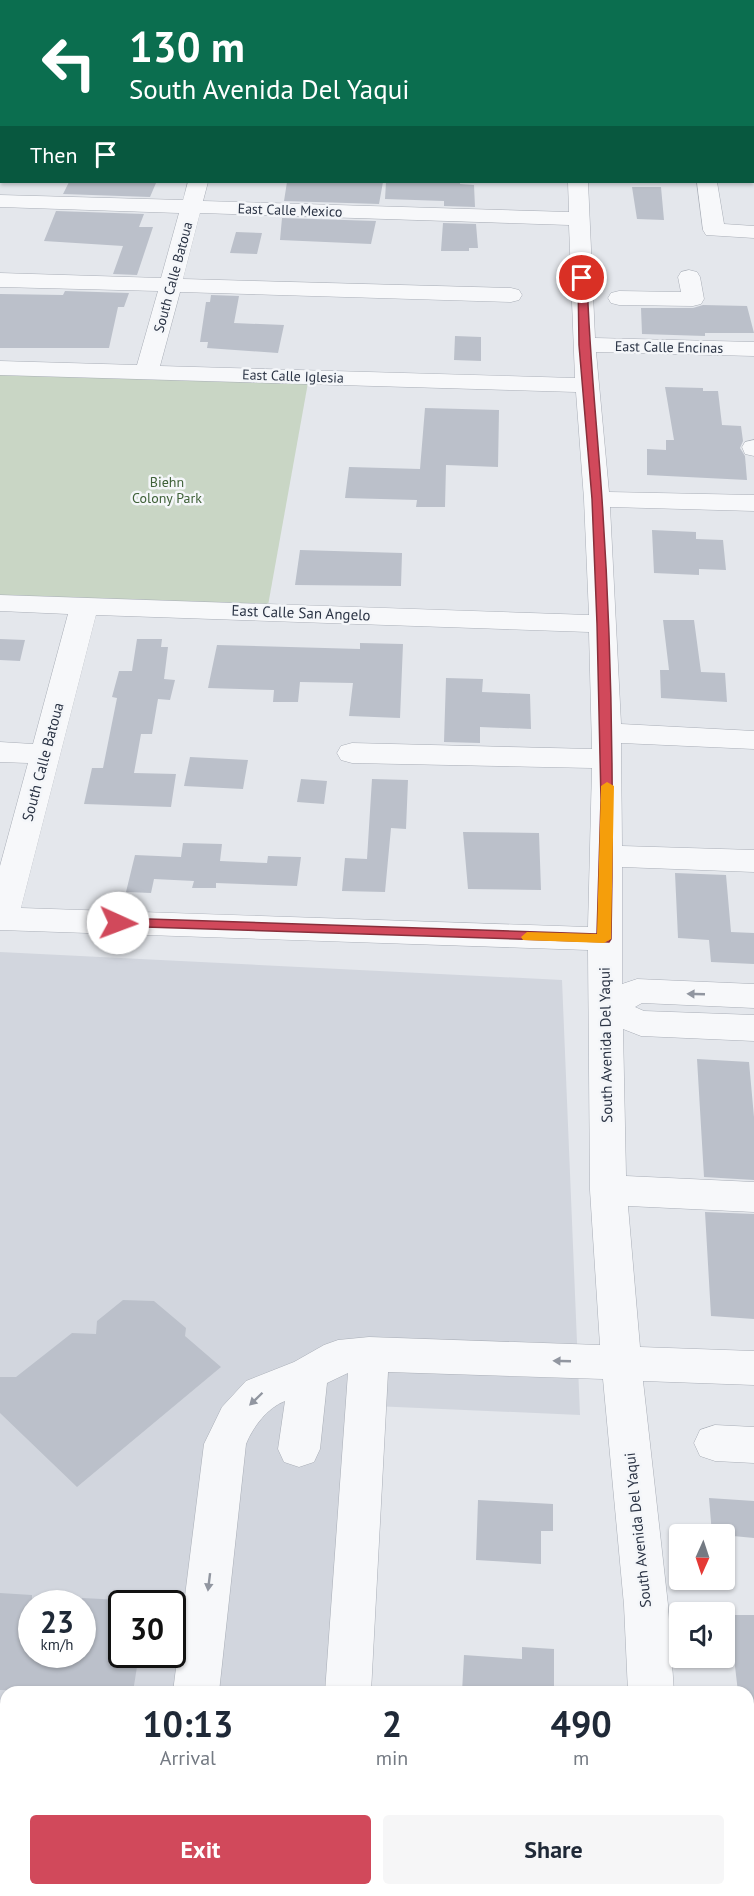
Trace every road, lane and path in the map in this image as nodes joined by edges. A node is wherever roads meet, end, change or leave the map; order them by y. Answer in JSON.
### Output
{"nodes":[{"id":1,"x":198,"y":183,"type":"edge"},
{"id":2,"x":578,"y":183,"type":"edge"},
{"id":3,"x":707,"y":183,"type":"edge"},
{"id":4,"x":0,"y":201,"type":"edge"},
{"id":5,"x":192,"y":207,"type":"junction"},
{"id":6,"x":580,"y":219,"type":"junction"},
{"id":7,"x":754,"y":232,"type":"edge"},
{"id":8,"x":689,"y":277,"type":"dead end"},
{"id":9,"x":0,"y":280,"type":"edge"},
{"id":10,"x":171,"y":285,"type":"junction"},
{"id":11,"x":510,"y":295,"type":"dead end"},
{"id":12,"x":619,"y":298,"type":"dead end"},
{"id":13,"x":584,"y":345,"type":"junction"},
{"id":14,"x":754,"y":349,"type":"edge"},
{"id":15,"x":0,"y":368,"type":"edge"},
{"id":16,"x":147,"y":372,"type":"junction"},
{"id":17,"x":587,"y":385,"type":"junction"},
{"id":18,"x":597,"y":499,"type":"junction"},
{"id":19,"x":754,"y":503,"type":"edge"},
{"id":20,"x":0,"y":603,"type":"edge"},
{"id":21,"x":84,"y":606,"type":"junction"},
{"id":22,"x":603,"y":624,"type":"junction"},
{"id":23,"x":754,"y":740,"type":"edge"},
{"id":24,"x":606,"y":746,"type":"junction"},
{"id":25,"x":0,"y":752,"type":"edge"},
{"id":26,"x":352,"y":753,"type":"dead end"},
{"id":27,"x":45,"y":754,"type":"junction"},
{"id":28,"x":608,"y":856,"type":"junction"},
{"id":29,"x":754,"y":861,"type":"edge"},
{"id":30,"x":1,"y":919,"type":"edge"},
{"id":31,"x":604,"y":939,"type":"junction"},
{"id":32,"x":754,"y":996,"type":"edge"},
{"id":33,"x":604,"y":1009,"type":"junction"},
{"id":34,"x":754,"y":1028,"type":"edge"},
{"id":35,"x":608,"y":1191,"type":"junction"},
{"id":36,"x":754,"y":1197,"type":"edge"},
{"id":37,"x":369,"y":1354,"type":"junction"},
{"id":38,"x":621,"y":1363,"type":"junction"},
{"id":39,"x":754,"y":1368,"type":"edge"},
{"id":40,"x":309,"y":1374,"type":"junction"},
{"id":41,"x":715,"y":1443,"type":"dead end"},
{"id":42,"x":754,"y":1445,"type":"edge"},
{"id":43,"x":299,"y":1449,"type":"dead end"},
{"id":44,"x":197,"y":1686,"type":"edge"},
{"id":45,"x":348,"y":1686,"type":"edge"},
{"id":46,"x":651,"y":1686,"type":"edge"}],
"edges":[{"from":1,"to":5,"type":"street","name":"South Calle Batoua"},
{"from":2,"to":6,"type":"street","name":"South Avenida Del Yaqui"},
{"from":3,"to":7,"type":"street"},
{"from":4,"to":5,"type":"street","name":"East Calle Mexico"},
{"from":5,"to":6,"type":"street","name":"East Calle Mexico"},
{"from":5,"to":10,"type":"street","name":"South Calle Batoua"},
{"from":6,"to":13,"type":"street","name":"South Avenida Del Yaqui"},
{"from":8,"to":12,"type":"street"},
{"from":9,"to":10,"type":"street"},
{"from":10,"to":11,"type":"street"},
{"from":10,"to":16,"type":"street","name":"South Calle Batoua"},
{"from":13,"to":14,"type":"street","name":"East Calle Encinas"},
{"from":13,"to":17,"type":"street","name":"South Avenida Del Yaqui"},
{"from":15,"to":16,"type":"street","name":"East Calle Iglesia"},
{"from":16,"to":17,"type":"street","name":"East Calle Iglesia"},
{"from":17,"to":18,"type":"street","name":"South Avenida Del Yaqui"},
{"from":18,"to":19,"type":"street"},
{"from":18,"to":22,"type":"street","name":"South Avenida Del Yaqui"},
{"from":20,"to":21,"type":"street","name":"East Calle San Angelo"},
{"from":21,"to":22,"type":"street","name":"East Calle San Angelo"},
{"from":21,"to":27,"type":"street","name":"South Calle Batoua"},
{"from":22,"to":24,"type":"street","name":"South Avenida Del Yaqui"},
{"from":23,"to":24,"type":"street"},
{"from":24,"to":26,"type":"street"},
{"from":24,"to":28,"type":"street","name":"South Avenida Del Yaqui"},
{"from":25,"to":27,"type":"street"},
{"from":27,"to":30,"type":"street","name":"South Calle Batoua"},
{"from":28,"to":29,"type":"street"},
{"from":28,"to":31,"type":"street","name":"South Avenida Del Yaqui"},
{"from":30,"to":31,"type":"street"},
{"from":31,"to":33,"type":"street","name":"South Avenida Del Yaqui"},
{"from":32,"to":33,"type":"street","one_way":true},
{"from":33,"to":34,"type":"street"},
{"from":33,"to":35,"type":"street","name":"South Avenida Del Yaqui"},
{"from":35,"to":36,"type":"street"},
{"from":35,"to":38,"type":"street","name":"South Avenida Del Yaqui"},
{"from":38,"to":37,"type":"street","one_way":true},
{"from":37,"to":40,"type":"street"},
{"from":37,"to":45,"type":"street"},
{"from":38,"to":39,"type":"street"},
{"from":38,"to":46,"type":"street","name":"South Avenida Del Yaqui"},
{"from":40,"to":43,"type":"street"},
{"from":40,"to":44,"type":"street","one_way":true},
{"from":41,"to":42,"type":"street"}]}
